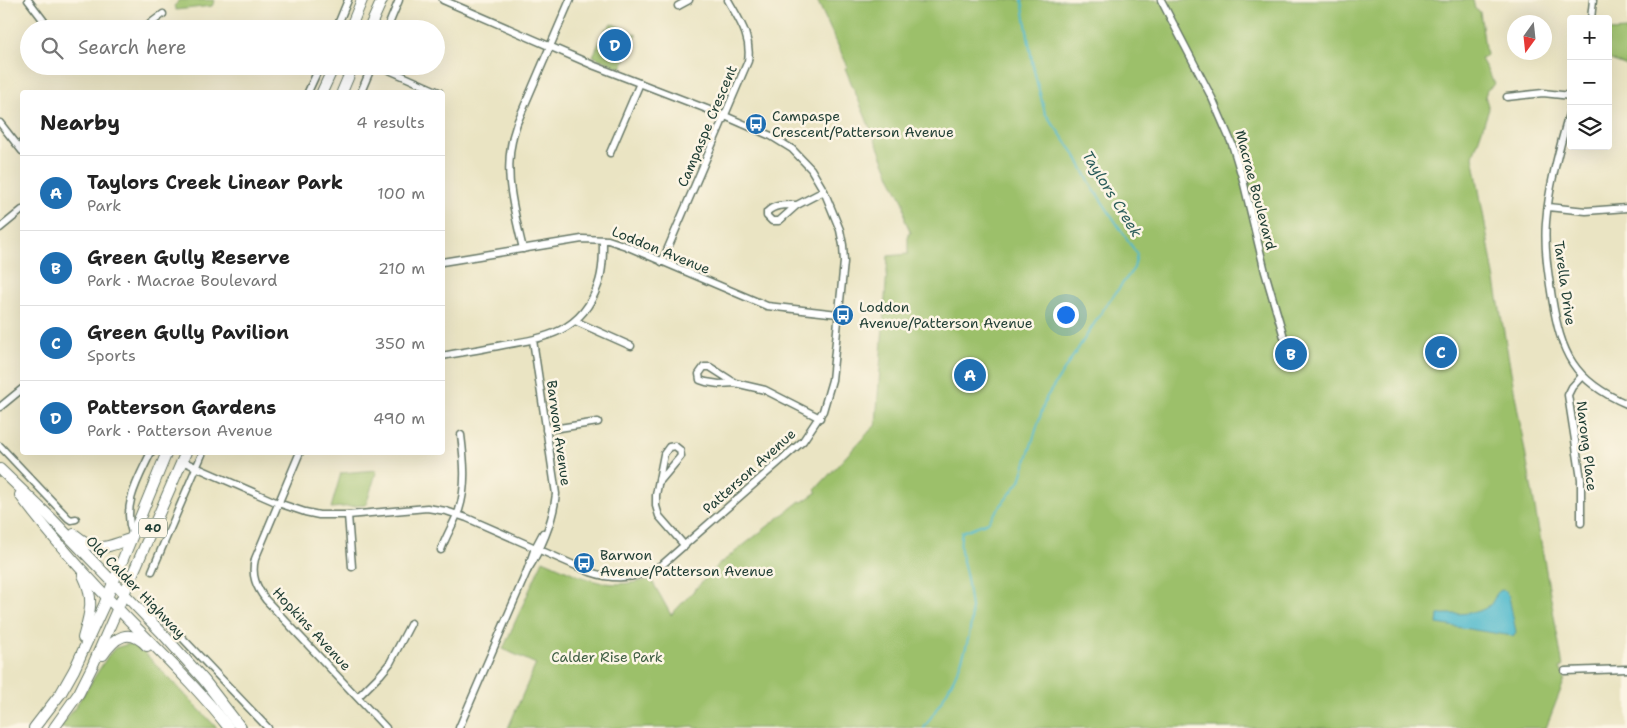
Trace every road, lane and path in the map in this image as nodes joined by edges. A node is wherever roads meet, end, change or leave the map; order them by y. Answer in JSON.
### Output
{"nodes":[{"id":1,"x":28,"y":0,"type":"edge"},
{"id":2,"x":348,"y":0,"type":"edge"},
{"id":3,"x":362,"y":0,"type":"edge"},
{"id":4,"x":382,"y":0,"type":"edge"},
{"id":5,"x":399,"y":0,"type":"edge"},
{"id":6,"x":443,"y":0,"type":"edge"},
{"id":7,"x":570,"y":0,"type":"edge"},
{"id":8,"x":689,"y":0,"type":"edge"},
{"id":9,"x":728,"y":0,"type":"edge"},
{"id":10,"x":1161,"y":0,"type":"edge"},
{"id":11,"x":1593,"y":0,"type":"edge"},
{"id":12,"x":678,"y":6,"type":"dead end"},
{"id":13,"x":163,"y":14,"type":"dead end"},
{"id":14,"x":1591,"y":15,"type":"edge"},
{"id":15,"x":43,"y":20,"type":"edge"},
{"id":16,"x":155,"y":20,"type":"edge"},
{"id":17,"x":340,"y":20,"type":"edge"},
{"id":18,"x":354,"y":20,"type":"edge"},
{"id":19,"x":373,"y":20,"type":"edge"},
{"id":20,"x":391,"y":20,"type":"edge"},
{"id":21,"x":551,"y":46,"type":"junction"},
{"id":22,"x":316,"y":75,"type":"edge"},
{"id":23,"x":330,"y":75,"type":"edge"},
{"id":24,"x":349,"y":75,"type":"edge"},
{"id":25,"x":368,"y":75,"type":"edge"},
{"id":26,"x":400,"y":75,"type":"edge"},
{"id":27,"x":640,"y":83,"type":"junction"},
{"id":28,"x":309,"y":90,"type":"edge"},
{"id":29,"x":323,"y":90,"type":"edge"},
{"id":30,"x":343,"y":90,"type":"edge"},
{"id":31,"x":362,"y":90,"type":"edge"},
{"id":32,"x":434,"y":90,"type":"edge"},
{"id":33,"x":1567,"y":96,"type":"edge"},
{"id":34,"x":1507,"y":97,"type":"dead end"},
{"id":35,"x":725,"y":116,"type":"junction"},
{"id":36,"x":0,"y":123,"type":"edge"},
{"id":37,"x":1567,"y":124,"type":"edge"},
{"id":38,"x":20,"y":148,"type":"edge"},
{"id":39,"x":610,"y":153,"type":"dead end"},
{"id":40,"x":824,"y":192,"type":"junction"},
{"id":41,"x":797,"y":205,"type":"dead end"},
{"id":42,"x":1548,"y":207,"type":"junction"},
{"id":43,"x":1627,"y":208,"type":"edge"},
{"id":44,"x":20,"y":212,"type":"edge"},
{"id":45,"x":0,"y":228,"type":"edge"},
{"id":46,"x":604,"y":240,"type":"junction"},
{"id":47,"x":522,"y":249,"type":"junction"},
{"id":48,"x":445,"y":262,"type":"edge"},
{"id":49,"x":662,"y":262,"type":"junction"},
{"id":50,"x":838,"y":314,"type":"junction"},
{"id":51,"x":575,"y":321,"type":"junction"},
{"id":52,"x":533,"y":340,"type":"junction"},
{"id":53,"x":631,"y":346,"type":"dead end"},
{"id":54,"x":445,"y":355,"type":"edge"},
{"id":55,"x":1293,"y":368,"type":"dead end"},
{"id":56,"x":1582,"y":376,"type":"junction"},
{"id":57,"x":735,"y":383,"type":"junction"},
{"id":58,"x":20,"y":392,"type":"edge"},
{"id":59,"x":1627,"y":404,"type":"edge"},
{"id":60,"x":0,"y":407,"type":"edge"},
{"id":61,"x":820,"y":418,"type":"junction"},
{"id":62,"x":598,"y":422,"type":"dead end"},
{"id":63,"x":546,"y":430,"type":"junction"},
{"id":64,"x":461,"y":435,"type":"dead end"},
{"id":65,"x":0,"y":446,"type":"edge"},
{"id":66,"x":150,"y":455,"type":"edge"},
{"id":67,"x":166,"y":455,"type":"edge"},
{"id":68,"x":202,"y":455,"type":"edge"},
{"id":69,"x":299,"y":455,"type":"edge"},
{"id":70,"x":184,"y":457,"type":"edge"},
{"id":71,"x":196,"y":467,"type":"junction"},
{"id":72,"x":2,"y":471,"type":"edge"},
{"id":73,"x":660,"y":481,"type":"junction"},
{"id":74,"x":278,"y":503,"type":"junction"},
{"id":75,"x":457,"y":514,"type":"junction"},
{"id":76,"x":348,"y":515,"type":"junction"},
{"id":77,"x":49,"y":516,"type":"junction"},
{"id":78,"x":76,"y":519,"type":"dead end"},
{"id":79,"x":1581,"y":524,"type":"dead end"},
{"id":80,"x":131,"y":536,"type":"junction"},
{"id":81,"x":685,"y":546,"type":"junction"},
{"id":82,"x":537,"y":549,"type":"junction"},
{"id":83,"x":441,"y":550,"type":"dead end"},
{"id":84,"x":78,"y":564,"type":"junction"},
{"id":85,"x":352,"y":566,"type":"dead end"},
{"id":86,"x":152,"y":571,"type":"dead end"},
{"id":87,"x":112,"y":582,"type":"junction"},
{"id":88,"x":124,"y":594,"type":"junction"},
{"id":89,"x":107,"y":597,"type":"junction"},
{"id":90,"x":150,"y":604,"type":"dead end"},
{"id":91,"x":118,"y":608,"type":"junction"},
{"id":92,"x":411,"y":623,"type":"dead end"},
{"id":93,"x":74,"y":670,"type":"junction"},
{"id":94,"x":1627,"y":670,"type":"edge"},
{"id":95,"x":1565,"y":671,"type":"dead end"},
{"id":96,"x":85,"y":681,"type":"junction"},
{"id":97,"x":358,"y":697,"type":"junction"},
{"id":98,"x":221,"y":718,"type":"junction"},
{"id":99,"x":34,"y":728,"type":"edge"},
{"id":100,"x":54,"y":728,"type":"edge"},
{"id":101,"x":229,"y":728,"type":"edge"},
{"id":102,"x":240,"y":728,"type":"edge"},
{"id":103,"x":268,"y":728,"type":"edge"},
{"id":104,"x":386,"y":728,"type":"edge"},
{"id":105,"x":459,"y":728,"type":"edge"}],
"edges":[{"from":1,"to":15,"type":"street"},
{"from":2,"to":17,"type":"street"},
{"from":3,"to":18,"type":"main road"},
{"from":4,"to":19,"type":"main road"},
{"from":5,"to":20,"type":"street"},
{"from":6,"to":21,"type":"street","name":"Patterson Avenue"},
{"from":7,"to":21,"type":"street"},
{"from":8,"to":12,"type":"street"},
{"from":9,"to":35,"type":"street","name":"Campaspe Crescent"},
{"from":10,"to":55,"type":"street","name":"Macrae Boulevard"},
{"from":11,"to":14,"type":"street"},
{"from":13,"to":16,"type":"street"},
{"from":21,"to":27,"type":"street","name":"Patterson Avenue"},
{"from":21,"to":47,"type":"street"},
{"from":22,"to":28,"type":"street"},
{"from":23,"to":29,"type":"main road"},
{"from":24,"to":30,"type":"main road"},
{"from":25,"to":31,"type":"street"},
{"from":26,"to":32,"type":"street"},
{"from":27,"to":35,"type":"street","name":"Patterson Avenue"},
{"from":27,"to":39,"type":"street"},
{"from":33,"to":34,"type":"street"},
{"from":35,"to":40,"type":"street","name":"Patterson Avenue"},
{"from":35,"to":49,"type":"street","name":"Campaspe Crescent"},
{"from":36,"to":38,"type":"street"},
{"from":37,"to":42,"type":"street","name":"Tarella Drive"},
{"from":40,"to":41,"type":"street"},
{"from":40,"to":50,"type":"street","name":"Patterson Avenue"},
{"from":42,"to":43,"type":"street"},
{"from":42,"to":56,"type":"street","name":"Tarella Drive"},
{"from":44,"to":45,"type":"street"},
{"from":46,"to":47,"type":"street","name":"Loddon Avenue"},
{"from":46,"to":49,"type":"street","name":"Loddon Avenue"},
{"from":46,"to":51,"type":"street"},
{"from":47,"to":48,"type":"street","name":"Loddon Avenue"},
{"from":49,"to":50,"type":"street","name":"Loddon Avenue"},
{"from":50,"to":61,"type":"street","name":"Patterson Avenue"},
{"from":51,"to":52,"type":"street"},
{"from":51,"to":53,"type":"street"},
{"from":52,"to":54,"type":"street"},
{"from":52,"to":63,"type":"street","name":"Barwon Avenue"},
{"from":56,"to":59,"type":"street","name":"Tarella Drive"},
{"from":56,"to":79,"type":"street","name":"Narong Place"},
{"from":57,"to":57,"type":"street"},
{"from":57,"to":61,"type":"street"},
{"from":58,"to":60,"type":"street"},
{"from":61,"to":81,"type":"street","name":"Patterson Avenue"},
{"from":62,"to":63,"type":"street"},
{"from":63,"to":82,"type":"street","name":"Barwon Avenue"},
{"from":64,"to":75,"type":"street"},
{"from":65,"to":78,"type":"street"},
{"from":66,"to":80,"type":"street"},
{"from":67,"to":80,"type":"main road","number":"40"},
{"from":68,"to":71,"type":"street"},
{"from":69,"to":74,"type":"street","name":"Hopkins Avenue"},
{"from":70,"to":71,"type":"street","name":"Patterson Avenue"},
{"from":70,"to":88,"type":"main road","number":"40"},
{"from":71,"to":74,"type":"street","name":"Patterson Avenue"},
{"from":71,"to":86,"type":"street"},
{"from":72,"to":77,"type":"main road","name":"Old Calder Highway"},
{"from":72,"to":84,"type":"main road","name":"Old Calder Highway"},
{"from":73,"to":73,"type":"street"},
{"from":73,"to":81,"type":"street"},
{"from":74,"to":76,"type":"street","name":"Patterson Avenue"},
{"from":74,"to":97,"type":"street","name":"Hopkins Avenue"},
{"from":75,"to":76,"type":"street","name":"Patterson Avenue"},
{"from":75,"to":82,"type":"street","name":"Patterson Avenue"},
{"from":75,"to":83,"type":"street"},
{"from":76,"to":85,"type":"street"},
{"from":77,"to":80,"type":"main road"},
{"from":77,"to":87,"type":"main road","name":"Old Calder Highway"},
{"from":80,"to":87,"type":"main road","number":"40"},
{"from":81,"to":82,"type":"street","name":"Patterson Avenue"},
{"from":82,"to":105,"type":"street","name":"Barwon Avenue"},
{"from":84,"to":89,"type":"main road","name":"Old Calder Highway"},
{"from":84,"to":93,"type":"main road"},
{"from":87,"to":88,"type":"main road","name":"Old Calder Highway"},
{"from":87,"to":89,"type":"main road","number":"40"},
{"from":88,"to":91,"type":"main road","number":"40"},
{"from":88,"to":102,"type":"main road","name":"Old Calder Highway"},
{"from":89,"to":91,"type":"main road","name":"Old Calder Highway"},
{"from":89,"to":93,"type":"main road","number":"40"},
{"from":90,"to":103,"type":"street"},
{"from":91,"to":96,"type":"main road","number":"40"},
{"from":91,"to":98,"type":"main road","name":"Old Calder Highway"},
{"from":92,"to":97,"type":"street"},
{"from":93,"to":99,"type":"main road","number":"40"},
{"from":94,"to":95,"type":"street"},
{"from":96,"to":98,"type":"main road"},
{"from":96,"to":100,"type":"main road","number":"40"},
{"from":97,"to":104,"type":"street","name":"Hopkins Avenue"},
{"from":98,"to":101,"type":"main road","name":"Old Calder Highway"}]}
